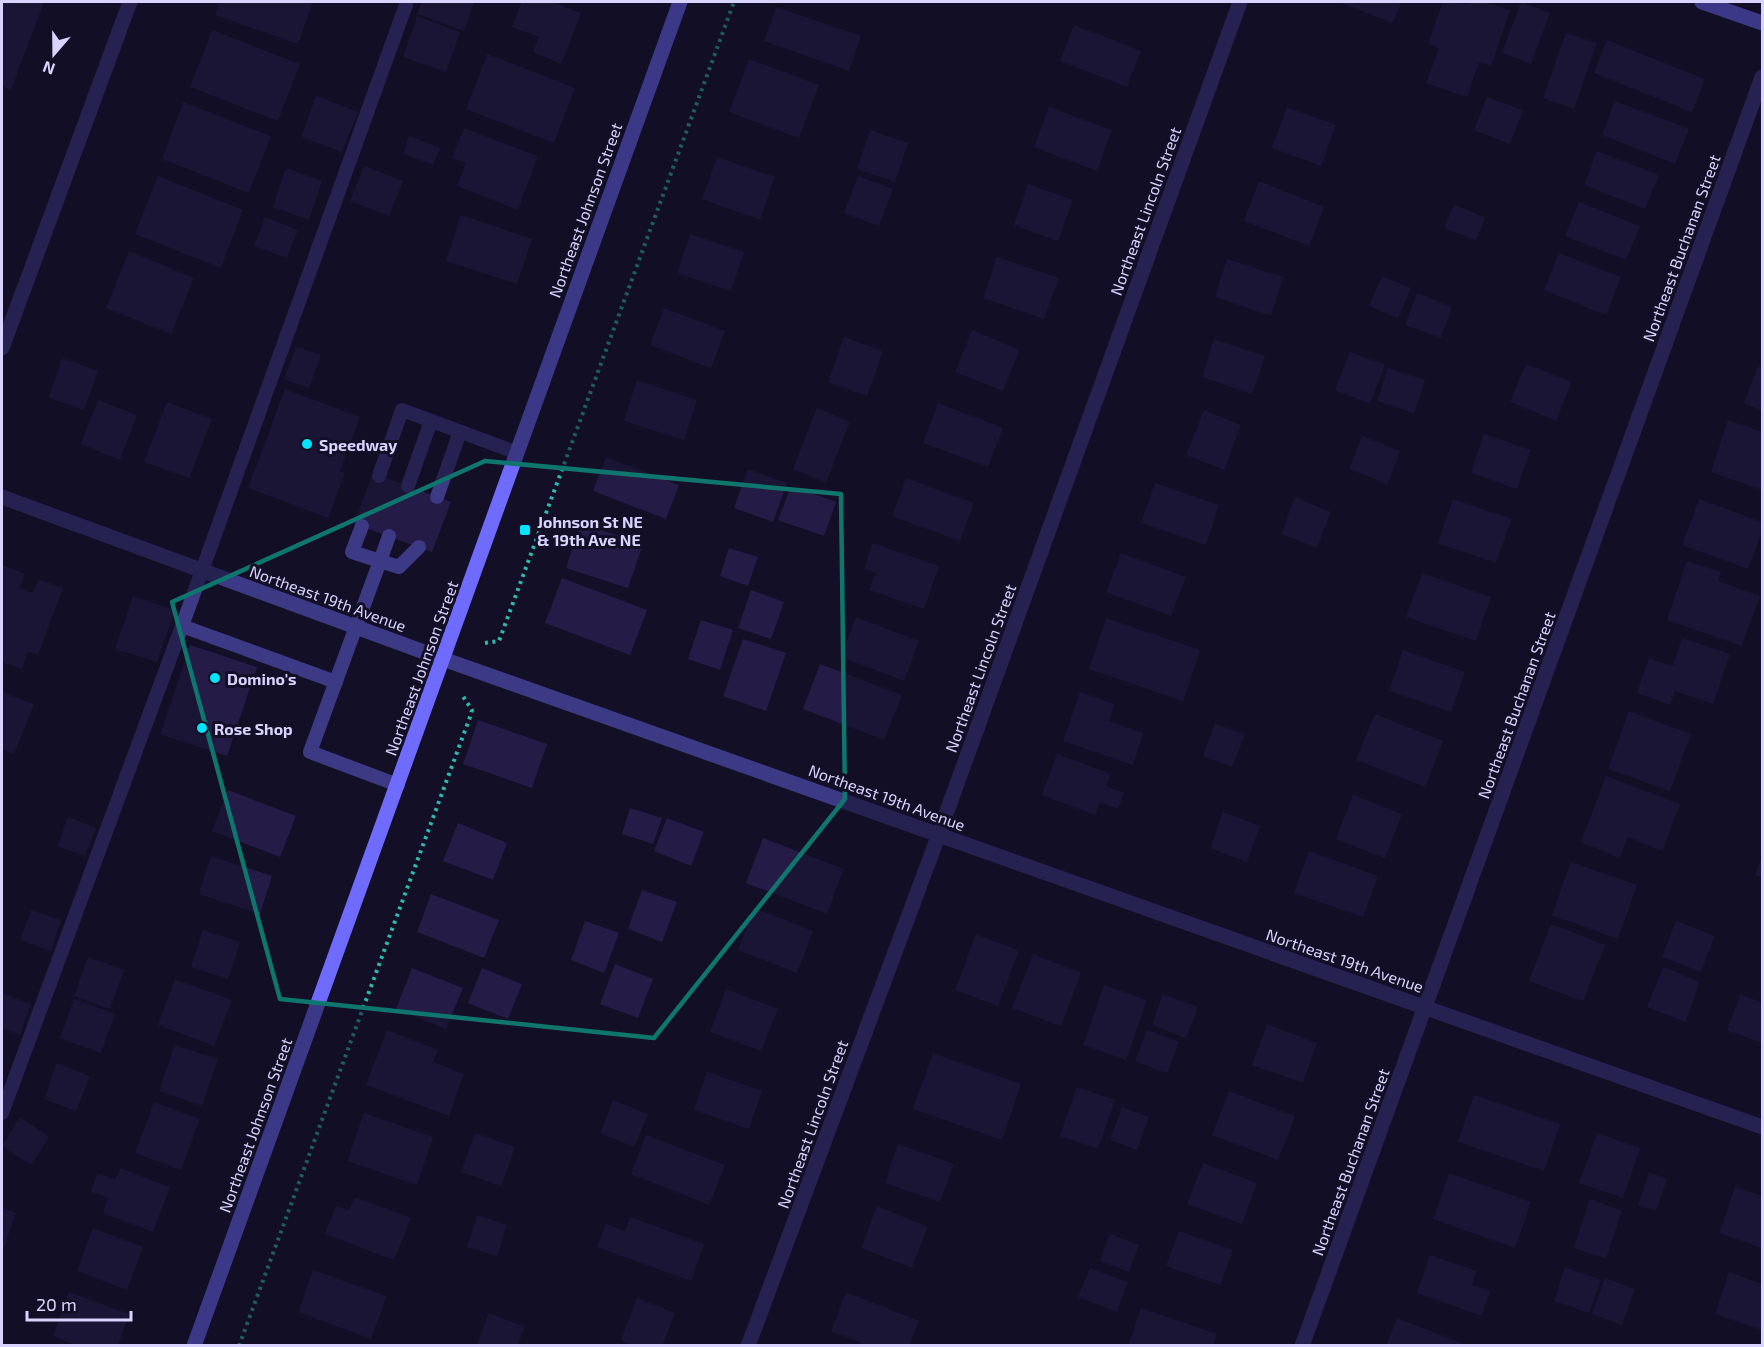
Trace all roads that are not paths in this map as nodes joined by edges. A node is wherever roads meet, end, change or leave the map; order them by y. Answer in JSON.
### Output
{"nodes":[{"id":1,"x":130,"y":2,"type":"edge"},
{"id":2,"x":407,"y":2,"type":"edge"},
{"id":3,"x":680,"y":2,"type":"edge"},
{"id":4,"x":1240,"y":2,"type":"edge"},
{"id":5,"x":1702,"y":2,"type":"edge"},
{"id":6,"x":1762,"y":23,"type":"edge"},
{"id":7,"x":1762,"y":77,"type":"edge"},
{"id":8,"x":2,"y":348,"type":"edge"},
{"id":9,"x":431,"y":421,"type":"junction"},
{"id":10,"x":460,"y":432,"type":"junction"},
{"id":11,"x":515,"y":452,"type":"junction"},
{"id":12,"x":380,"y":476,"type":"dead end"},
{"id":13,"x":408,"y":486,"type":"dead end"},
{"id":14,"x":2,"y":497,"type":"edge"},
{"id":15,"x":437,"y":497,"type":"dead end"},
{"id":16,"x":362,"y":526,"type":"dead end"},
{"id":17,"x":389,"y":536,"type":"dead end"},
{"id":18,"x":419,"y":547,"type":"dead end"},
{"id":19,"x":380,"y":561,"type":"junction"},
{"id":20,"x":202,"y":570,"type":"junction"},
{"id":21,"x":182,"y":626,"type":"junction"},
{"id":22,"x":356,"y":627,"type":"junction"},
{"id":23,"x":443,"y":659,"type":"junction"},
{"id":24,"x":336,"y":682,"type":"junction"},
{"id":25,"x":398,"y":785,"type":"junction"},
{"id":26,"x":938,"y":835,"type":"junction"},
{"id":27,"x":1426,"y":1008,"type":"junction"},
{"id":28,"x":2,"y":1113,"type":"edge"},
{"id":29,"x":1762,"y":1127,"type":"edge"},
{"id":30,"x":194,"y":1346,"type":"edge"},
{"id":31,"x":748,"y":1346,"type":"edge"},
{"id":32,"x":1302,"y":1346,"type":"edge"}],
"edges":[{"from":1,"to":8,"type":"street"},
{"from":2,"to":20,"type":"lane"},
{"from":3,"to":11,"type":"main road","name":"Northeast Johnson Street"},
{"from":4,"to":26,"type":"street","name":"Northeast Lincoln Street"},
{"from":5,"to":6,"type":"main road"},
{"from":7,"to":27,"type":"street","name":"Northeast Buchanan Street"},
{"from":9,"to":10,"type":"lane"},
{"from":9,"to":12,"type":"lane"},
{"from":9,"to":13,"type":"lane"},
{"from":10,"to":11,"type":"lane"},
{"from":10,"to":15,"type":"lane"},
{"from":11,"to":23,"type":"main road","name":"Northeast Johnson Street"},
{"from":14,"to":20,"type":"street","name":"Northeast 19th Avenue"},
{"from":16,"to":19,"type":"lane"},
{"from":17,"to":19,"type":"lane"},
{"from":18,"to":19,"type":"lane"},
{"from":19,"to":22,"type":"lane"},
{"from":20,"to":21,"type":"lane"},
{"from":20,"to":22,"type":"street","name":"Northeast 19th Avenue"},
{"from":21,"to":24,"type":"lane"},
{"from":21,"to":28,"type":"lane"},
{"from":22,"to":23,"type":"street","name":"Northeast 19th Avenue"},
{"from":22,"to":24,"type":"lane"},
{"from":23,"to":25,"type":"main road","name":"Northeast Johnson Street"},
{"from":23,"to":26,"type":"street","name":"Northeast 19th Avenue"},
{"from":24,"to":25,"type":"lane"},
{"from":25,"to":30,"type":"main road","name":"Northeast Johnson Street"},
{"from":26,"to":27,"type":"street","name":"Northeast 19th Avenue"},
{"from":26,"to":31,"type":"street","name":"Northeast Lincoln Street"},
{"from":27,"to":29,"type":"street","name":"Northeast 19th Avenue"},
{"from":27,"to":32,"type":"street","name":"Northeast Buchanan Street"}]}
